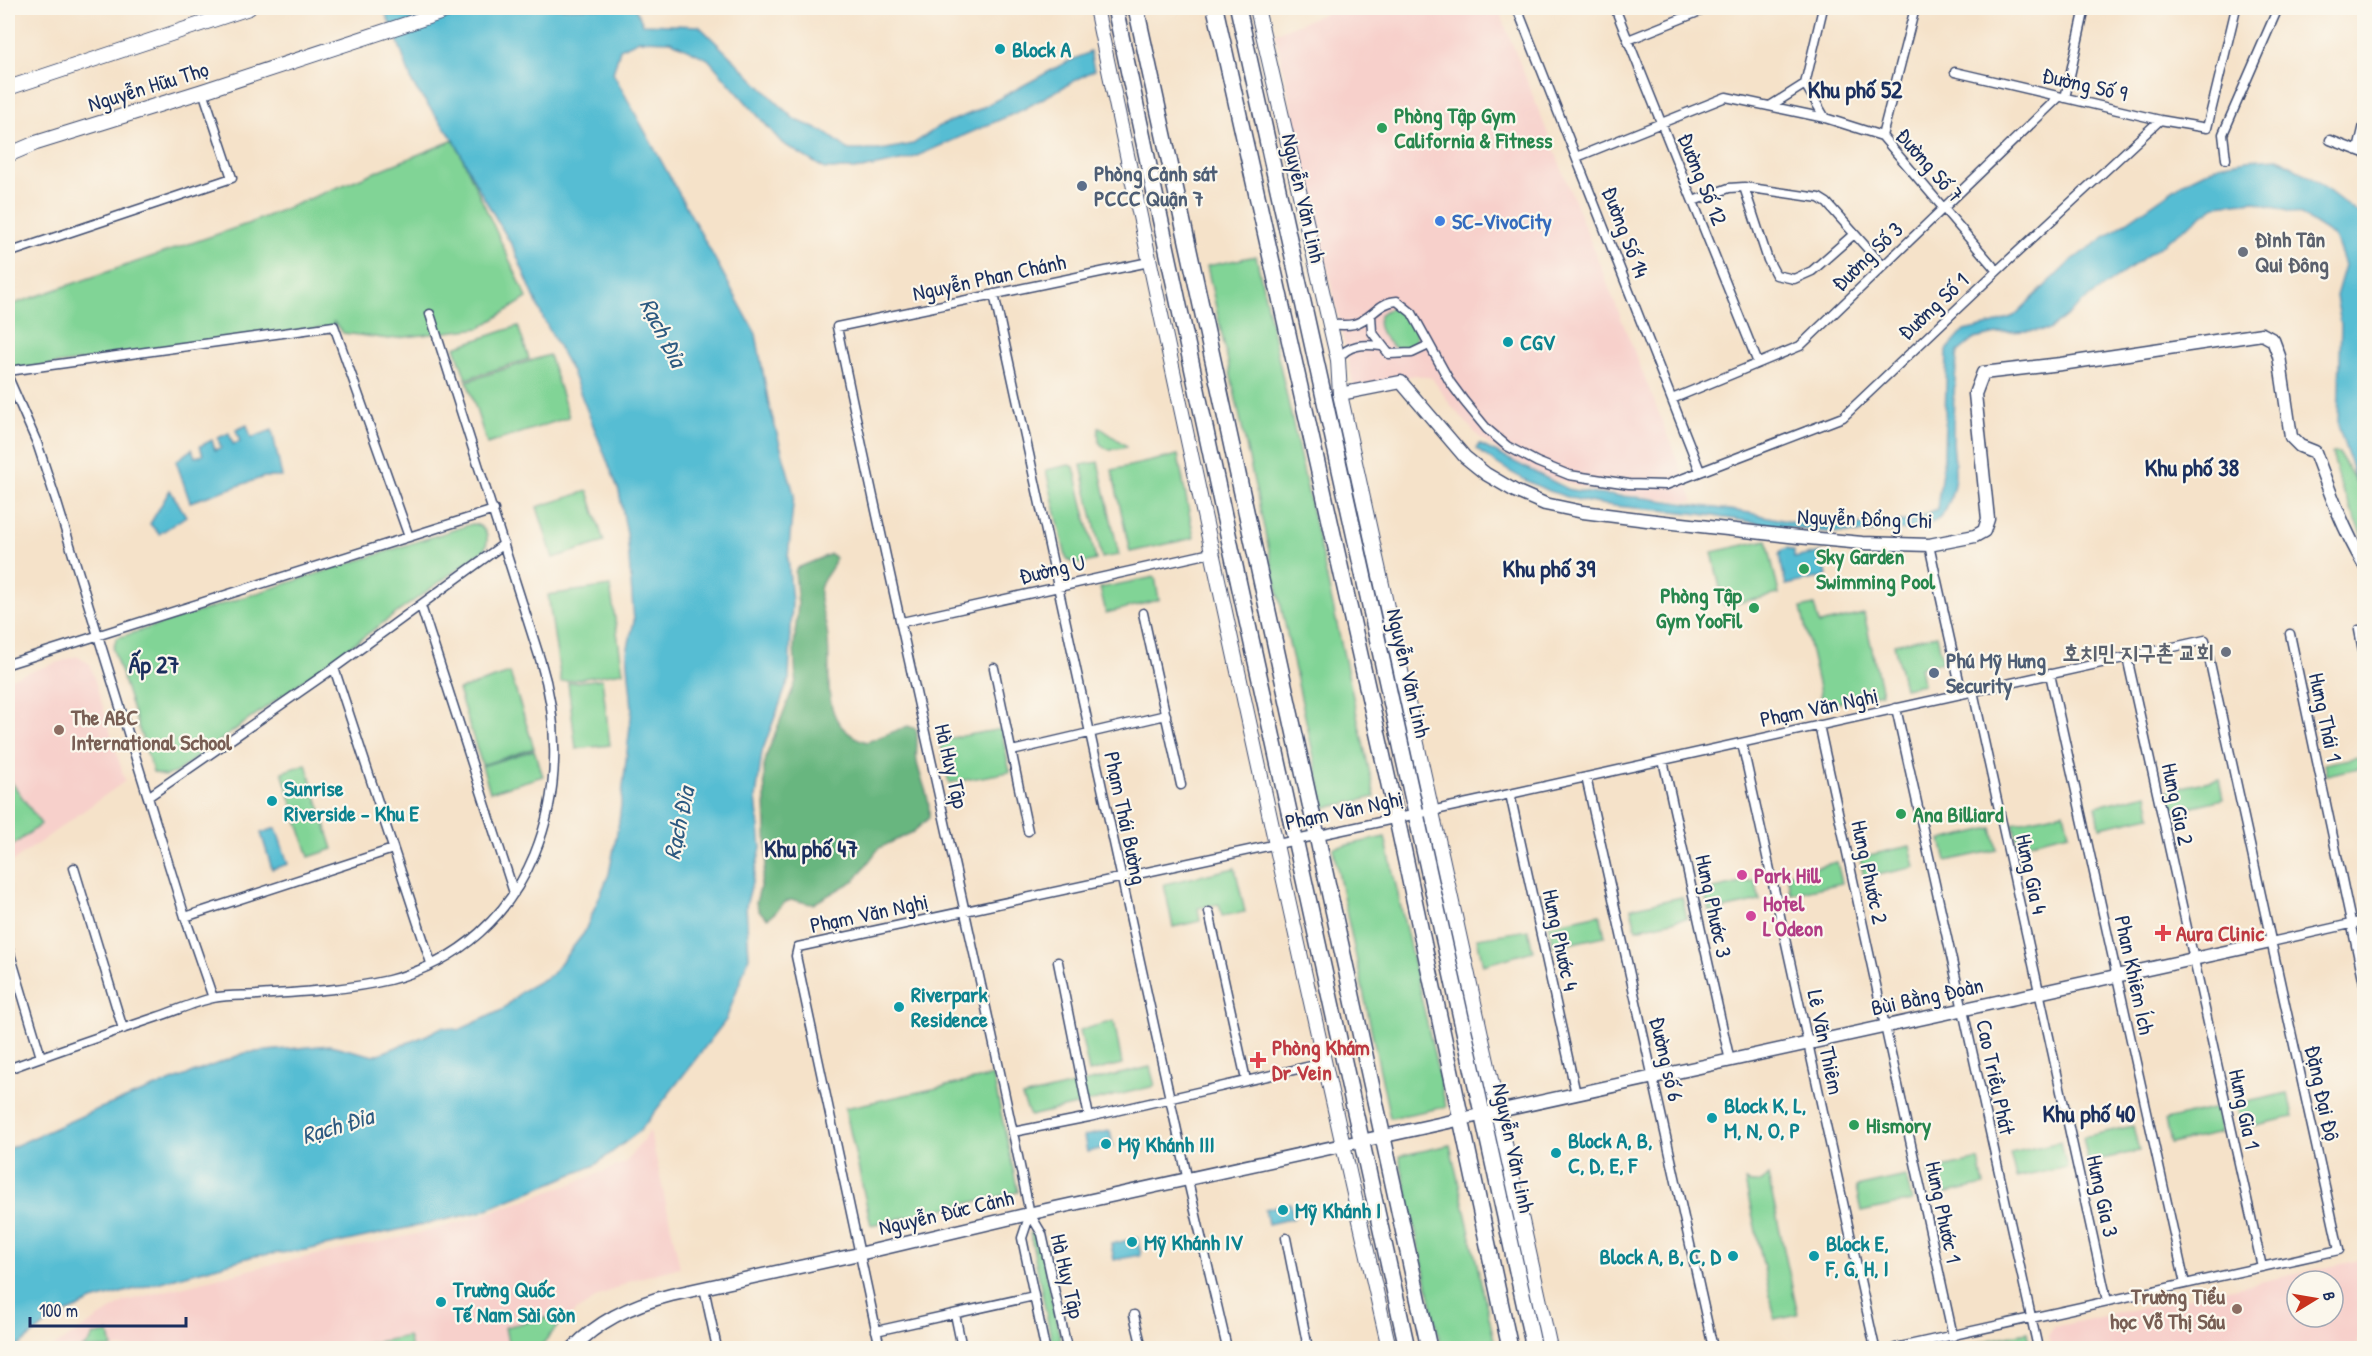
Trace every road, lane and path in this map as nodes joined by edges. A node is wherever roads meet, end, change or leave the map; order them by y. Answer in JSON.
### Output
{"nodes":[{"id":1,"x":249,"y":8,"type":"edge"},
{"id":2,"x":455,"y":8,"type":"edge"},
{"id":3,"x":1096,"y":8,"type":"edge"},
{"id":4,"x":1115,"y":8,"type":"edge"},
{"id":5,"x":1136,"y":8,"type":"edge"},
{"id":6,"x":1215,"y":8,"type":"edge"},
{"id":7,"x":1238,"y":8,"type":"edge"},
{"id":8,"x":1257,"y":8,"type":"edge"},
{"id":9,"x":1517,"y":8,"type":"edge"},
{"id":10,"x":1615,"y":8,"type":"edge"},
{"id":11,"x":1708,"y":8,"type":"edge"},
{"id":12,"x":1823,"y":8,"type":"edge"},
{"id":13,"x":1915,"y":8,"type":"edge"},
{"id":14,"x":2071,"y":8,"type":"edge"},
{"id":15,"x":2236,"y":8,"type":"edge"},
{"id":16,"x":2278,"y":8,"type":"edge"},
{"id":17,"x":2085,"y":9,"type":"edge"},
{"id":18,"x":1628,"y":40,"type":"junction"},
{"id":19,"x":1955,"y":72,"type":"dead end"},
{"id":20,"x":1805,"y":84,"type":"junction"},
{"id":21,"x":8,"y":88,"type":"edge"},
{"id":22,"x":203,"y":91,"type":"junction"},
{"id":23,"x":2062,"y":97,"type":"junction"},
{"id":24,"x":1770,"y":106,"type":"junction"},
{"id":25,"x":1824,"y":118,"type":"junction"},
{"id":26,"x":2160,"y":120,"type":"junction"},
{"id":27,"x":1661,"y":123,"type":"junction"},
{"id":28,"x":2364,"y":125,"type":"edge"},
{"id":29,"x":1882,"y":136,"type":"junction"},
{"id":30,"x":2330,"y":140,"type":"dead end"},
{"id":31,"x":2361,"y":151,"type":"edge"},
{"id":32,"x":8,"y":155,"type":"edge"},
{"id":33,"x":1577,"y":157,"type":"junction"},
{"id":34,"x":2226,"y":159,"type":"dead end"},
{"id":35,"x":1744,"y":187,"type":"junction"},
{"id":36,"x":1693,"y":201,"type":"junction"},
{"id":37,"x":1943,"y":207,"type":"junction"},
{"id":38,"x":1306,"y":229,"type":"junction"},
{"id":39,"x":1289,"y":232,"type":"junction"},
{"id":40,"x":1854,"y":234,"type":"junction"},
{"id":41,"x":8,"y":253,"type":"edge"},
{"id":42,"x":1149,"y":261,"type":"junction"},
{"id":43,"x":1883,"y":266,"type":"junction"},
{"id":44,"x":1996,"y":271,"type":"junction"},
{"id":45,"x":994,"y":294,"type":"junction"},
{"id":46,"x":430,"y":314,"type":"dead end"},
{"id":47,"x":1371,"y":315,"type":"junction"},
{"id":48,"x":1329,"y":324,"type":"junction"},
{"id":49,"x":837,"y":327,"type":"joint"},
{"id":50,"x":1429,"y":345,"type":"junction"},
{"id":51,"x":1381,"y":346,"type":"junction"},
{"id":52,"x":1338,"y":360,"type":"junction"},
{"id":53,"x":1758,"y":363,"type":"junction"},
{"id":54,"x":8,"y":371,"type":"edge"},
{"id":55,"x":8,"y":377,"type":"edge"},
{"id":56,"x":1340,"y":394,"type":"junction"},
{"id":57,"x":1672,"y":399,"type":"junction"},
{"id":58,"x":1325,"y":400,"type":"junction"},
{"id":59,"x":1700,"y":471,"type":"junction"},
{"id":60,"x":494,"y":510,"type":"junction"},
{"id":61,"x":409,"y":537,"type":"junction"},
{"id":62,"x":504,"y":544,"type":"junction"},
{"id":63,"x":1929,"y":545,"type":"junction"},
{"id":64,"x":1231,"y":548,"type":"junction"},
{"id":65,"x":1211,"y":553,"type":"junction"},
{"id":66,"x":2364,"y":564,"type":"edge"},
{"id":67,"x":1057,"y":586,"type":"junction"},
{"id":68,"x":421,"y":606,"type":"junction"},
{"id":69,"x":1143,"y":613,"type":"dead end"},
{"id":70,"x":902,"y":622,"type":"junction"},
{"id":71,"x":2359,"y":630,"type":"dead end"},
{"id":72,"x":2290,"y":634,"type":"dead end"},
{"id":73,"x":97,"y":635,"type":"junction"},
{"id":74,"x":2205,"y":640,"type":"joint"},
{"id":75,"x":2364,"y":656,"type":"edge"},
{"id":76,"x":2127,"y":657,"type":"junction"},
{"id":77,"x":8,"y":664,"type":"edge"},
{"id":78,"x":334,"y":668,"type":"junction"},
{"id":79,"x":994,"y":668,"type":"dead end"},
{"id":80,"x":2050,"y":674,"type":"junction"},
{"id":81,"x":1973,"y":691,"type":"junction"},
{"id":82,"x":1962,"y":694,"type":"junction"},
{"id":83,"x":1896,"y":708,"type":"junction"},
{"id":84,"x":1166,"y":715,"type":"junction"},
{"id":85,"x":1819,"y":725,"type":"junction"},
{"id":86,"x":1089,"y":731,"type":"junction"},
{"id":87,"x":1742,"y":742,"type":"junction"},
{"id":88,"x":1012,"y":751,"type":"junction"},
{"id":89,"x":1663,"y":760,"type":"junction"},
{"id":90,"x":1586,"y":777,"type":"junction"},
{"id":91,"x":1181,"y":785,"type":"dead end"},
{"id":92,"x":1510,"y":794,"type":"junction"},
{"id":93,"x":148,"y":797,"type":"junction"},
{"id":94,"x":1425,"y":811,"type":"junction"},
{"id":95,"x":1396,"y":817,"type":"junction"},
{"id":96,"x":1028,"y":831,"type":"dead end"},
{"id":97,"x":1317,"y":835,"type":"junction"},
{"id":98,"x":1294,"y":840,"type":"junction"},
{"id":99,"x":1275,"y":844,"type":"junction"},
{"id":100,"x":393,"y":849,"type":"junction"},
{"id":101,"x":74,"y":868,"type":"dead end"},
{"id":102,"x":1121,"y":878,"type":"junction"},
{"id":103,"x":514,"y":893,"type":"junction"},
{"id":104,"x":966,"y":910,"type":"junction"},
{"id":105,"x":1209,"y":912,"type":"dead end"},
{"id":106,"x":185,"y":917,"type":"junction"},
{"id":107,"x":2364,"y":921,"type":"edge"},
{"id":108,"x":2351,"y":924,"type":"junction"},
{"id":109,"x":2271,"y":942,"type":"junction"},
{"id":110,"x":8,"y":947,"type":"edge"},
{"id":111,"x":2194,"y":959,"type":"junction"},
{"id":112,"x":431,"y":963,"type":"junction"},
{"id":113,"x":1058,"y":963,"type":"dead end"},
{"id":114,"x":11,"y":974,"type":"edge"},
{"id":115,"x":2117,"y":976,"type":"junction"},
{"id":116,"x":2364,"y":983,"type":"edge"},
{"id":117,"x":2040,"y":993,"type":"junction"},
{"id":118,"x":213,"y":998,"type":"junction"},
{"id":119,"x":1963,"y":1010,"type":"junction"},
{"id":120,"x":1885,"y":1026,"type":"junction"},
{"id":121,"x":123,"y":1029,"type":"junction"},
{"id":122,"x":1808,"y":1043,"type":"junction"},
{"id":123,"x":41,"y":1057,"type":"junction"},
{"id":124,"x":1730,"y":1060,"type":"junction"},
{"id":125,"x":1324,"y":1063,"type":"junction"},
{"id":126,"x":8,"y":1069,"type":"edge"},
{"id":127,"x":1653,"y":1078,"type":"junction"},
{"id":128,"x":1246,"y":1080,"type":"junction"},
{"id":129,"x":1576,"y":1094,"type":"junction"},
{"id":130,"x":1169,"y":1097,"type":"junction"},
{"id":131,"x":1491,"y":1114,"type":"junction"},
{"id":132,"x":1089,"y":1117,"type":"junction"},
{"id":133,"x":1462,"y":1120,"type":"junction"},
{"id":134,"x":1013,"y":1132,"type":"junction"},
{"id":135,"x":1382,"y":1138,"type":"junction"},
{"id":136,"x":1362,"y":1142,"type":"junction"},
{"id":137,"x":1342,"y":1147,"type":"junction"},
{"id":138,"x":1188,"y":1181,"type":"junction"},
{"id":139,"x":1030,"y":1214,"type":"junction"},
{"id":140,"x":1286,"y":1238,"type":"dead end"},
{"id":141,"x":860,"y":1254,"type":"junction"},
{"id":142,"x":2262,"y":1267,"type":"junction"},
{"id":143,"x":1525,"y":1269,"type":"junction"},
{"id":144,"x":2185,"y":1284,"type":"junction"},
{"id":145,"x":704,"y":1288,"type":"junction"},
{"id":146,"x":1034,"y":1296,"type":"junction"},
{"id":147,"x":2107,"y":1301,"type":"junction"},
{"id":148,"x":955,"y":1314,"type":"junction"},
{"id":149,"x":1134,"y":1315,"type":"dead end"},
{"id":150,"x":2031,"y":1318,"type":"junction"},
{"id":151,"x":876,"y":1331,"type":"junction"},
{"id":152,"x":1953,"y":1336,"type":"junction"},
{"id":153,"x":573,"y":1348,"type":"edge"},
{"id":154,"x":717,"y":1348,"type":"edge"},
{"id":155,"x":880,"y":1348,"type":"edge"},
{"id":156,"x":962,"y":1348,"type":"edge"},
{"id":157,"x":1045,"y":1348,"type":"edge"},
{"id":158,"x":1067,"y":1348,"type":"edge"},
{"id":159,"x":1142,"y":1348,"type":"edge"},
{"id":160,"x":1227,"y":1348,"type":"edge"},
{"id":161,"x":1308,"y":1348,"type":"edge"},
{"id":162,"x":1389,"y":1348,"type":"edge"},
{"id":163,"x":1407,"y":1348,"type":"edge"},
{"id":164,"x":1429,"y":1348,"type":"edge"},
{"id":165,"x":1510,"y":1348,"type":"edge"},
{"id":166,"x":1534,"y":1348,"type":"edge"},
{"id":167,"x":1550,"y":1348,"type":"edge"},
{"id":168,"x":1713,"y":1348,"type":"edge"},
{"id":169,"x":1875,"y":1348,"type":"edge"},
{"id":170,"x":1895,"y":1348,"type":"edge"},
{"id":171,"x":2037,"y":1348,"type":"edge"}],
"edges":[{"from":1,"to":21,"type":"main road","name":"Nguyễn Hữu Thọ"},
{"from":2,"to":22,"type":"main road","name":"Nguyễn Hữu Thọ"},
{"from":3,"to":42,"type":"main road"},
{"from":4,"to":64,"type":"highway"},
{"from":5,"to":97,"type":"highway"},
{"from":6,"to":95,"type":"highway","name":"Nguyễn Văn Linh"},
{"from":7,"to":39,"type":"highway","name":"Nguyễn Văn Linh"},
{"from":8,"to":38,"type":"main road","name":"Nguyễn Văn Linh"},
{"from":9,"to":33,"type":"street","name":"Đường Số 14"},
{"from":10,"to":18,"type":"street","name":"Đường Số 12"},
{"from":11,"to":18,"type":"street"},
{"from":12,"to":20,"type":"street"},
{"from":13,"to":29,"type":"street"},
{"from":14,"to":17,"type":"street"},
{"from":15,"to":26,"type":"street","name":"Đường Số 9"},
{"from":16,"to":34,"type":"street"},
{"from":17,"to":23,"type":"street"},
{"from":18,"to":27,"type":"street","name":"Đường Số 12"},
{"from":19,"to":23,"type":"street","name":"Đường Số 9"},
{"from":20,"to":24,"type":"street"},
{"from":20,"to":25,"type":"street"},
{"from":22,"to":32,"type":"main road","name":"Nguyễn Hữu Thọ"},
{"from":22,"to":41,"type":"street"},
{"from":23,"to":26,"type":"street","name":"Đường Số 9"},
{"from":23,"to":37,"type":"street","name":"Đường Số 3"},
{"from":24,"to":25,"type":"street","name":"Đường Số 7"},
{"from":24,"to":27,"type":"street","name":"Đường Số 7"},
{"from":25,"to":29,"type":"street","name":"Đường Số 7"},
{"from":26,"to":44,"type":"street","name":"Đường Số 1"},
{"from":27,"to":33,"type":"street","name":"Đường Số 7"},
{"from":27,"to":36,"type":"street","name":"Đường Số 12"},
{"from":28,"to":31,"type":"street"},
{"from":29,"to":37,"type":"street","name":"Đường Số 7"},
{"from":30,"to":31,"type":"street"},
{"from":33,"to":57,"type":"street","name":"Đường Số 14"},
{"from":35,"to":36,"type":"street"},
{"from":35,"to":40,"type":"street"},
{"from":35,"to":40,"type":"street"},
{"from":36,"to":53,"type":"street","name":"Đường Số 12"},
{"from":37,"to":43,"type":"street","name":"Đường Số 3"},
{"from":37,"to":44,"type":"street","name":"Đường Số 7"},
{"from":38,"to":39,"type":"main road"},
{"from":38,"to":48,"type":"main road","name":"Nguyễn Văn Linh"},
{"from":39,"to":58,"type":"highway","name":"Nguyễn Văn Linh"},
{"from":40,"to":43,"type":"street"},
{"from":42,"to":45,"type":"street","name":"Nguyễn Phan Chánh"},
{"from":42,"to":65,"type":"main road"},
{"from":43,"to":53,"type":"street","name":"Đường Số 3"},
{"from":44,"to":59,"type":"street","name":"Đường Số 1"},
{"from":45,"to":49,"type":"street","name":"Nguyễn Phan Chánh"},
{"from":45,"to":67,"type":"street","name":"Phạm Thái Bường"},
{"from":46,"to":60,"type":"street"},
{"from":47,"to":48,"type":"street"},
{"from":47,"to":50,"type":"street"},
{"from":47,"to":51,"type":"street"},
{"from":48,"to":52,"type":"main road","name":"Nguyễn Văn Linh"},
{"from":49,"to":70,"type":"street","name":"Hà Huy Tập"},
{"from":50,"to":51,"type":"street"},
{"from":50,"to":59,"type":"street","name":"Đường Số 1"},
{"from":51,"to":52,"type":"street"},
{"from":52,"to":56,"type":"main road","name":"Nguyễn Văn Linh"},
{"from":53,"to":57,"type":"street","name":"Đường Số 3"},
{"from":54,"to":61,"type":"street"},
{"from":55,"to":73,"type":"street"},
{"from":56,"to":58,"type":"main road"},
{"from":56,"to":63,"type":"street","name":"Nguyễn Đổng Chi"},
{"from":56,"to":94,"type":"main road","name":"Nguyễn Văn Linh"},
{"from":57,"to":59,"type":"street","name":"Đường Số 14"},
{"from":58,"to":94,"type":"highway","name":"Nguyễn Văn Linh"},
{"from":60,"to":61,"type":"street"},
{"from":60,"to":62,"type":"street"},
{"from":61,"to":73,"type":"street"},
{"from":62,"to":68,"type":"street"},
{"from":62,"to":103,"type":"street"},
{"from":63,"to":66,"type":"street","name":"Nguyễn Đổng Chi"},
{"from":63,"to":82,"type":"street"},
{"from":64,"to":65,"type":"main road"},
{"from":64,"to":98,"type":"highway"},
{"from":65,"to":67,"type":"street","name":"Đường U"},
{"from":65,"to":99,"type":"main road"},
{"from":67,"to":70,"type":"street","name":"Đường U"},
{"from":67,"to":86,"type":"street","name":"Phạm Thái Bường"},
{"from":68,"to":78,"type":"street"},
{"from":68,"to":103,"type":"street"},
{"from":69,"to":84,"type":"street"},
{"from":70,"to":104,"type":"street","name":"Hà Huy Tập"},
{"from":71,"to":75,"type":"street"},
{"from":72,"to":108,"type":"street","name":"Hưng Thái 1"},
{"from":73,"to":77,"type":"street"},
{"from":73,"to":93,"type":"street"},
{"from":74,"to":76,"type":"street","name":"Phạm Văn Nghị"},
{"from":74,"to":109,"type":"street","name":"Đặng Đại Độ"},
{"from":76,"to":80,"type":"street","name":"Phạm Văn Nghị"},
{"from":76,"to":111,"type":"street","name":"Hưng Gia 2"},
{"from":78,"to":93,"type":"street"},
{"from":78,"to":100,"type":"street"},
{"from":79,"to":88,"type":"street"},
{"from":80,"to":81,"type":"street","name":"Phạm Văn Nghị"},
{"from":80,"to":115,"type":"street","name":"Phan Khiêm Ích"},
{"from":81,"to":82,"type":"street","name":"Phạm Văn Nghị"},
{"from":81,"to":117,"type":"street","name":"Hưng Gia 4"},
{"from":82,"to":83,"type":"street","name":"Phạm Văn Nghị"},
{"from":83,"to":85,"type":"street","name":"Phạm Văn Nghị"},
{"from":83,"to":119,"type":"street","name":"Cao Triều Phát"},
{"from":84,"to":86,"type":"street"},
{"from":84,"to":91,"type":"street"},
{"from":85,"to":87,"type":"street","name":"Phạm Văn Nghị"},
{"from":85,"to":120,"type":"street","name":"Hưng Phước 2"},
{"from":86,"to":88,"type":"street"},
{"from":86,"to":102,"type":"street","name":"Phạm Thái Bường"},
{"from":87,"to":89,"type":"street","name":"Phạm Văn Nghị"},
{"from":87,"to":122,"type":"street","name":"Lê Văn Thiêm"},
{"from":88,"to":96,"type":"street"},
{"from":89,"to":90,"type":"street","name":"Phạm Văn Nghị"},
{"from":89,"to":124,"type":"street","name":"Hưng Phước 3"},
{"from":90,"to":92,"type":"street","name":"Phạm Văn Nghị"},
{"from":90,"to":127,"type":"street","name":"Đường số 6"},
{"from":92,"to":94,"type":"street","name":"Phạm Văn Nghị"},
{"from":92,"to":129,"type":"street","name":"Hưng Phước 4"},
{"from":93,"to":106,"type":"street"},
{"from":94,"to":95,"type":"street","name":"Phạm Văn Nghị"},
{"from":94,"to":131,"type":"highway","name":"Nguyễn Văn Linh"},
{"from":95,"to":97,"type":"street","name":"Phạm Văn Nghị"},
{"from":95,"to":133,"type":"highway","name":"Nguyễn Văn Linh"},
{"from":97,"to":98,"type":"street","name":"Phạm Văn Nghị"},
{"from":97,"to":135,"type":"highway"},
{"from":98,"to":99,"type":"street","name":"Phạm Văn Nghị"},
{"from":98,"to":136,"type":"highway"},
{"from":99,"to":102,"type":"street","name":"Phạm Văn Nghị"},
{"from":99,"to":125,"type":"main road"},
{"from":100,"to":106,"type":"street"},
{"from":100,"to":112,"type":"street"},
{"from":101,"to":121,"type":"street"},
{"from":102,"to":104,"type":"street","name":"Phạm Văn Nghị"},
{"from":102,"to":130,"type":"street","name":"Phạm Thái Bường"},
{"from":103,"to":112,"type":"street"},
{"from":104,"to":134,"type":"street","name":"Hà Huy Tập"},
{"from":104,"to":141,"type":"street","name":"Phạm Văn Nghị"},
{"from":105,"to":128,"type":"street"},
{"from":106,"to":118,"type":"street"},
{"from":107,"to":108,"type":"street","name":"Bùi Bằng Đoàn"},
{"from":108,"to":109,"type":"street","name":"Bùi Bằng Đoàn"},
{"from":108,"to":116,"type":"street","name":"Hưng Thái 1"},
{"from":109,"to":111,"type":"street","name":"Bùi Bằng Đoàn"},
{"from":109,"to":142,"type":"street","name":"Đặng Đại Độ"},
{"from":110,"to":114,"type":"street"},
{"from":111,"to":115,"type":"street","name":"Bùi Bằng Đoàn"},
{"from":111,"to":142,"type":"street","name":"Hưng Gia 1"},
{"from":112,"to":118,"type":"street"},
{"from":113,"to":132,"type":"street"},
{"from":114,"to":123,"type":"street"},
{"from":115,"to":117,"type":"street","name":"Bùi Bằng Đoàn"},
{"from":115,"to":144,"type":"street","name":"Phan Khiêm Ích"},
{"from":117,"to":119,"type":"street","name":"Bùi Bằng Đoàn"},
{"from":117,"to":147,"type":"street","name":"Hưng Gia 3"},
{"from":118,"to":121,"type":"street"},
{"from":119,"to":120,"type":"street","name":"Bùi Bằng Đoàn"},
{"from":119,"to":150,"type":"street","name":"Cao Triều Phát"},
{"from":120,"to":122,"type":"street","name":"Bùi Bằng Đoàn"},
{"from":120,"to":152,"type":"street","name":"Hưng Phước 1"},
{"from":121,"to":123,"type":"street"},
{"from":122,"to":124,"type":"street","name":"Bùi Bằng Đoàn"},
{"from":122,"to":169,"type":"street","name":"Lê Văn Thiêm"},
{"from":123,"to":126,"type":"street"},
{"from":124,"to":127,"type":"street","name":"Bùi Bằng Đoàn"},
{"from":125,"to":128,"type":"street"},
{"from":125,"to":137,"type":"main road"},
{"from":127,"to":129,"type":"street","name":"Bùi Bằng Đoàn"},
{"from":127,"to":168,"type":"street","name":"Đường số 6"},
{"from":128,"to":130,"type":"street"},
{"from":129,"to":131,"type":"street","name":"Bùi Bằng Đoàn"},
{"from":130,"to":132,"type":"street"},
{"from":130,"to":138,"type":"street","name":"Phạm Thái Bường"},
{"from":131,"to":133,"type":"street","name":"Bùi Bằng Đoàn"},
{"from":131,"to":143,"type":"highway","name":"Nguyễn Văn Linh"},
{"from":132,"to":134,"type":"street"},
{"from":133,"to":135,"type":"street","name":"Bùi Bằng Đoàn"},
{"from":133,"to":165,"type":"highway","name":"Nguyễn Văn Linh"},
{"from":134,"to":139,"type":"street","name":"Hà Huy Tập"},
{"from":135,"to":136,"type":"street","name":"Nguyễn Đức Cảnh"},
{"from":135,"to":164,"type":"highway"},
{"from":136,"to":137,"type":"street","name":"Nguyễn Đức Cảnh"},
{"from":136,"to":163,"type":"highway"},
{"from":137,"to":138,"type":"street","name":"Nguyễn Đức Cảnh"},
{"from":137,"to":162,"type":"main road"},
{"from":138,"to":139,"type":"street","name":"Nguyễn Đức Cảnh"},
{"from":138,"to":160,"type":"street","name":"Phạm Thái Bường"},
{"from":139,"to":141,"type":"street","name":"Nguyễn Đức Cảnh"},
{"from":139,"to":146,"type":"street","name":"Hà Huy Tập"},
{"from":139,"to":158,"type":"street","name":"Hà Huy Tập"},
{"from":140,"to":161,"type":"street"},
{"from":141,"to":145,"type":"street","name":"Nguyễn Đức Cảnh"},
{"from":141,"to":151,"type":"street"},
{"from":142,"to":144,"type":"street","name":"Đặng Đại Độ"},
{"from":143,"to":166,"type":"highway","name":"Nguyễn Văn Linh"},
{"from":143,"to":167,"type":"main road","name":"Nguyễn Văn Linh"},
{"from":144,"to":147,"type":"street","name":"Đặng Đại Độ"},
{"from":145,"to":153,"type":"street","name":"Nguyễn Đức Cảnh"},
{"from":145,"to":154,"type":"street"},
{"from":146,"to":148,"type":"street"},
{"from":146,"to":157,"type":"street","name":"Hà Huy Tập"},
{"from":147,"to":150,"type":"street","name":"Đặng Đại Độ"},
{"from":148,"to":151,"type":"street"},
{"from":148,"to":156,"type":"street"},
{"from":149,"to":159,"type":"street"},
{"from":150,"to":152,"type":"street","name":"Đặng Đại Độ"},
{"from":150,"to":171,"type":"street","name":"Cao Triều Phát"},
{"from":151,"to":155,"type":"street"},
{"from":152,"to":170,"type":"street","name":"Đặng Đại Độ"}]}
